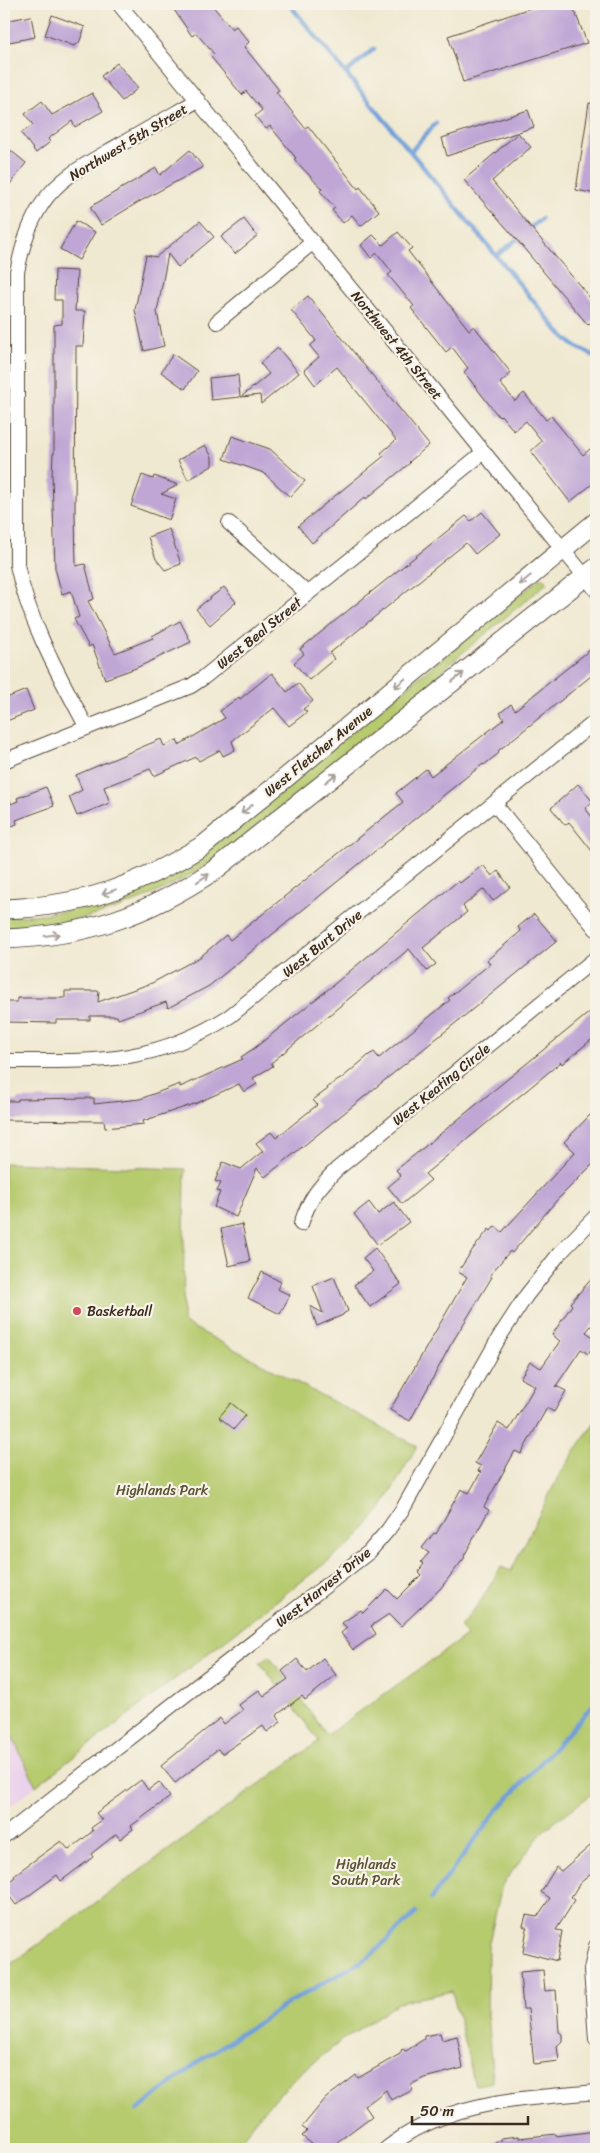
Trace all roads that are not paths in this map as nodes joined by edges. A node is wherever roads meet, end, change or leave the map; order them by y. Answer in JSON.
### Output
{"nodes":[{"id":1,"x":119,"y":4,"type":"edge"},
{"id":2,"x":198,"y":100,"type":"junction"},
{"id":3,"x":313,"y":242,"type":"junction"},
{"id":4,"x":217,"y":322,"type":"dead end"},
{"id":5,"x":484,"y":452,"type":"junction"},
{"id":6,"x":596,"y":522,"type":"edge"},
{"id":7,"x":229,"y":523,"type":"dead end"},
{"id":8,"x":563,"y":549,"type":"junction"},
{"id":9,"x":593,"y":578,"type":"edge"},
{"id":10,"x":308,"y":594,"type":"junction"},
{"id":11,"x":596,"y":721,"type":"edge"},
{"id":12,"x":86,"y":728,"type":"junction"},
{"id":13,"x":4,"y":761,"type":"edge"},
{"id":14,"x":494,"y":803,"type":"junction"},
{"id":15,"x":4,"y":910,"type":"edge"},
{"id":16,"x":596,"y":929,"type":"edge"},
{"id":17,"x":4,"y":938,"type":"edge"},
{"id":18,"x":596,"y":958,"type":"edge"},
{"id":19,"x":4,"y":1061,"type":"edge"},
{"id":20,"x":596,"y":1216,"type":"edge"},
{"id":21,"x":302,"y":1224,"type":"dead end"},
{"id":22,"x":4,"y":1836,"type":"edge"},
{"id":23,"x":596,"y":1946,"type":"edge"},
{"id":24,"x":596,"y":2039,"type":"edge"},
{"id":25,"x":596,"y":2092,"type":"edge"},
{"id":26,"x":386,"y":2149,"type":"edge"}],
"edges":[{"from":1,"to":2,"type":"street","name":"Northwest 4th Street"},
{"from":2,"to":3,"type":"street","name":"Northwest 4th Street"},
{"from":2,"to":12,"type":"street","name":"Northwest 5th Street"},
{"from":3,"to":4,"type":"street"},
{"from":3,"to":5,"type":"street","name":"Northwest 4th Street"},
{"from":5,"to":8,"type":"street","name":"Northwest 4th Street"},
{"from":5,"to":10,"type":"street","name":"West Beal Street"},
{"from":6,"to":8,"type":"main road","name":"West Fletcher Avenue"},
{"from":7,"to":10,"type":"street"},
{"from":8,"to":9,"type":"street","name":"Northwest 4th Street"},
{"from":8,"to":15,"type":"main road","name":"West Fletcher Avenue","one_way":true},
{"from":17,"to":9,"type":"main road","name":"West Fletcher Avenue","one_way":true},
{"from":10,"to":12,"type":"street","name":"West Beal Street"},
{"from":11,"to":14,"type":"street","name":"West Burt Drive"},
{"from":12,"to":13,"type":"street","name":"West Beal Street"},
{"from":14,"to":16,"type":"street"},
{"from":14,"to":19,"type":"street","name":"West Burt Drive"},
{"from":18,"to":21,"type":"street","name":"West Keating Circle"},
{"from":20,"to":22,"type":"street","name":"West Harvest Drive"},
{"from":23,"to":24,"type":"street"},
{"from":25,"to":26,"type":"street"}]}
